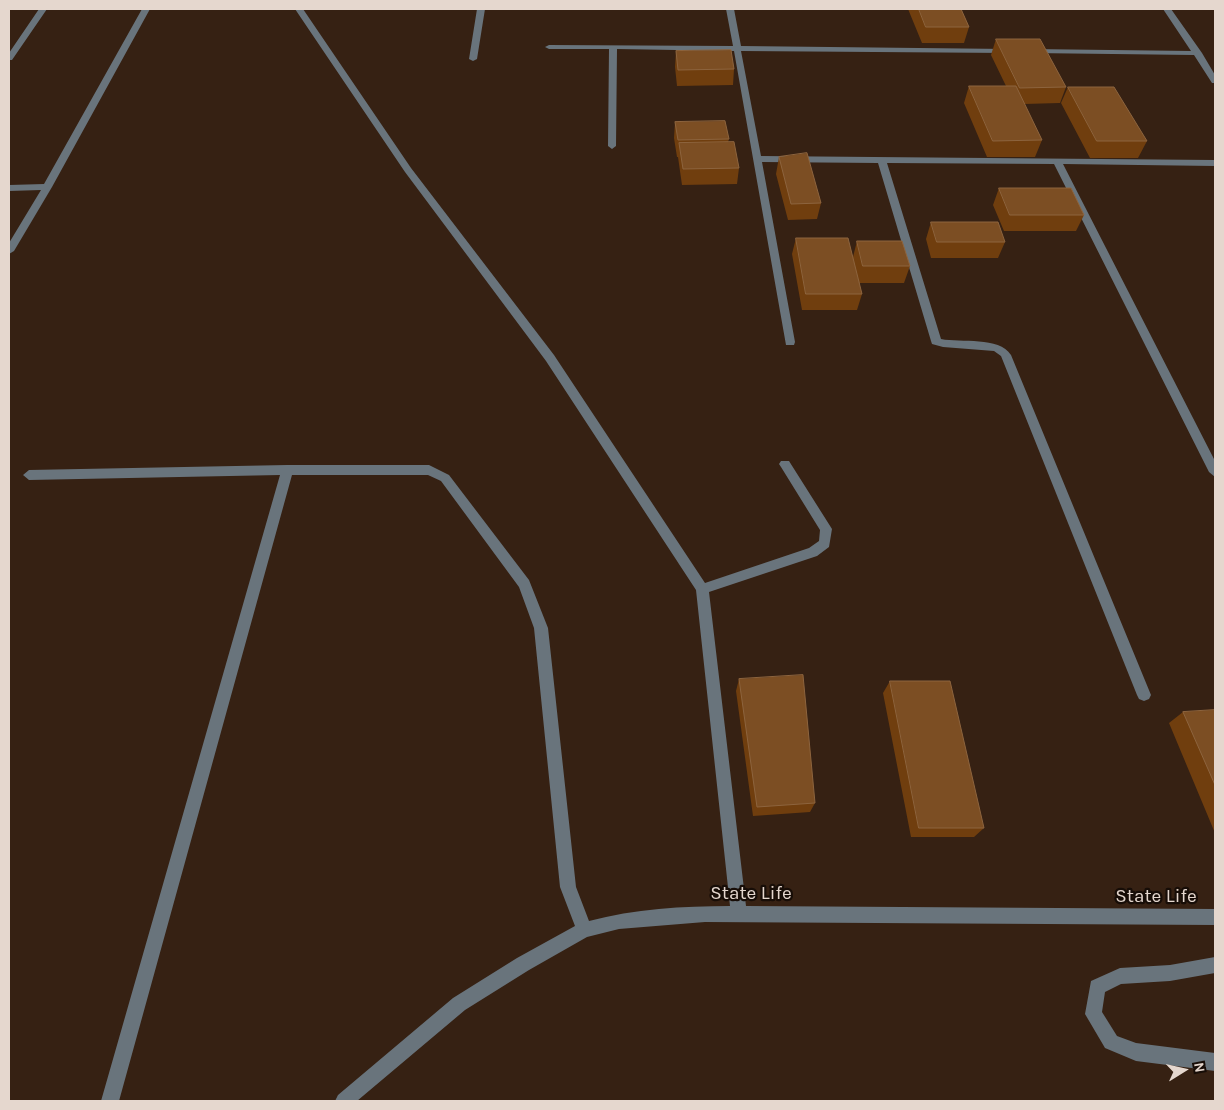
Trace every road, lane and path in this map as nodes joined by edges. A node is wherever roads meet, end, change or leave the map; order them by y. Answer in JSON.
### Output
{"nodes":[{"id":1,"x":43,"y":9,"type":"edge"},
{"id":2,"x":146,"y":9,"type":"edge"},
{"id":3,"x":298,"y":9,"type":"edge"},
{"id":4,"x":482,"y":9,"type":"edge"},
{"id":5,"x":730,"y":9,"type":"edge"},
{"id":6,"x":1168,"y":9,"type":"edge"},
{"id":7,"x":549,"y":47,"type":"dead end"},
{"id":8,"x":613,"y":47,"type":"junction"},
{"id":9,"x":737,"y":48,"type":"junction"},
{"id":10,"x":1198,"y":53,"type":"junction"},
{"id":11,"x":9,"y":58,"type":"edge"},
{"id":12,"x":473,"y":59,"type":"dead end"},
{"id":13,"x":1215,"y":81,"type":"edge"},
{"id":14,"x":612,"y":146,"type":"dead end"},
{"id":15,"x":757,"y":159,"type":"junction"},
{"id":16,"x":882,"y":161,"type":"junction"},
{"id":17,"x":1057,"y":162,"type":"junction"},
{"id":18,"x":1215,"y":163,"type":"edge"},
{"id":19,"x":47,"y":187,"type":"junction"},
{"id":20,"x":9,"y":188,"type":"edge"},
{"id":21,"x":9,"y":251,"type":"edge"},
{"id":22,"x":790,"y":342,"type":"dead end"},
{"id":23,"x":785,"y":464,"type":"dead end"},
{"id":24,"x":287,"y":470,"type":"junction"},
{"id":25,"x":1215,"y":472,"type":"edge"},
{"id":26,"x":28,"y":475,"type":"dead end"},
{"id":27,"x":702,"y":589,"type":"junction"},
{"id":28,"x":1144,"y":695,"type":"dead end"},
{"id":29,"x":739,"y":914,"type":"junction"},
{"id":30,"x":1215,"y":917,"type":"edge"},
{"id":31,"x":584,"y":930,"type":"junction"},
{"id":32,"x":1215,"y":965,"type":"edge"},
{"id":33,"x":1215,"y":1062,"type":"edge"},
{"id":34,"x":110,"y":1101,"type":"edge"},
{"id":35,"x":344,"y":1101,"type":"edge"}],
"edges":[{"from":1,"to":11,"type":"street"},
{"from":2,"to":19,"type":"street"},
{"from":3,"to":27,"type":"street"},
{"from":4,"to":12,"type":"street"},
{"from":5,"to":9,"type":"street"},
{"from":6,"to":10,"type":"street"},
{"from":7,"to":8,"type":"street"},
{"from":8,"to":9,"type":"street"},
{"from":8,"to":14,"type":"street"},
{"from":9,"to":10,"type":"street"},
{"from":9,"to":15,"type":"street"},
{"from":10,"to":13,"type":"street"},
{"from":15,"to":16,"type":"street"},
{"from":15,"to":22,"type":"street"},
{"from":16,"to":17,"type":"street"},
{"from":16,"to":28,"type":"street"},
{"from":17,"to":18,"type":"street"},
{"from":17,"to":25,"type":"street"},
{"from":19,"to":20,"type":"street"},
{"from":19,"to":21,"type":"street"},
{"from":23,"to":27,"type":"street"},
{"from":24,"to":26,"type":"street"},
{"from":24,"to":31,"type":"street"},
{"from":24,"to":34,"type":"street"},
{"from":27,"to":29,"type":"street"},
{"from":29,"to":30,"type":"street","name":"State Life"},
{"from":29,"to":31,"type":"street","name":"State Life"},
{"from":31,"to":35,"type":"street","name":"State Life"},
{"from":32,"to":33,"type":"street"}]}
